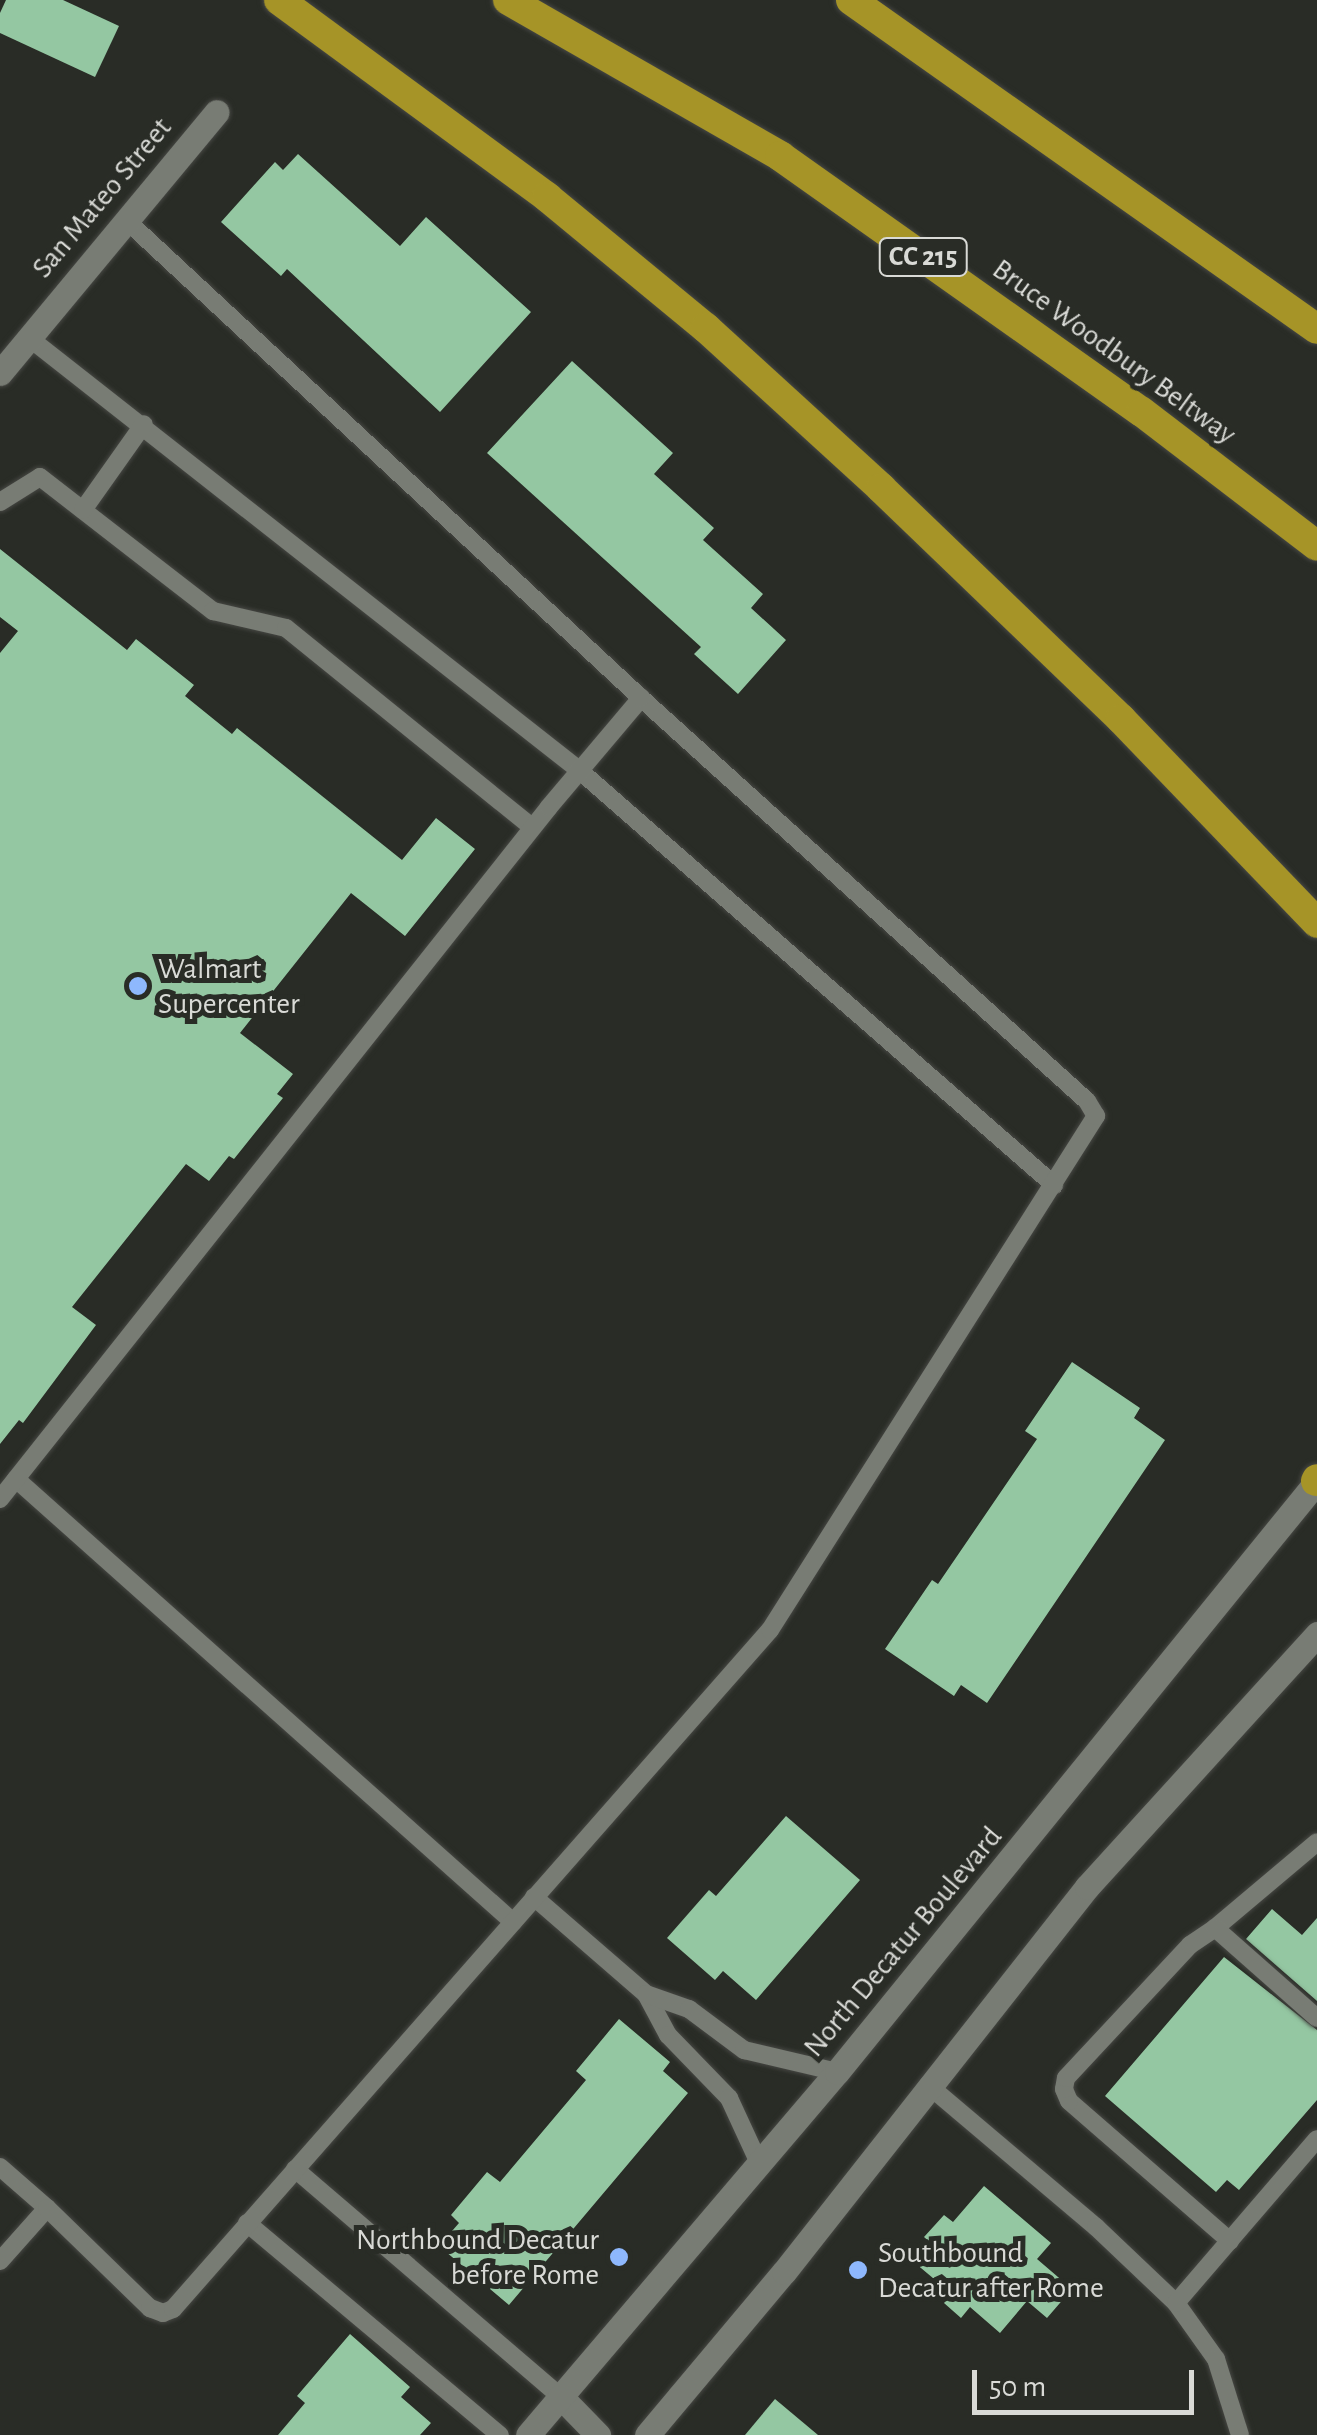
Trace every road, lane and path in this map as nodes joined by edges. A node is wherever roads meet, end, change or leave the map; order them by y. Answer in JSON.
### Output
{"nodes":[{"id":1,"x":279,"y":0,"type":"edge"},
{"id":2,"x":508,"y":0,"type":"edge"},
{"id":3,"x":851,"y":0,"type":"edge"},
{"id":4,"x":217,"y":112,"type":"dead end"},
{"id":5,"x":125,"y":219,"type":"junction"},
{"id":6,"x":1317,"y":329,"type":"edge"},
{"id":7,"x":28,"y":337,"type":"junction"},
{"id":8,"x":0,"y":373,"type":"edge"},
{"id":9,"x":144,"y":424,"type":"junction"},
{"id":10,"x":0,"y":502,"type":"edge"},
{"id":11,"x":83,"y":510,"type":"junction"},
{"id":12,"x":1317,"y":546,"type":"edge"},
{"id":13,"x":641,"y":698,"type":"junction"},
{"id":14,"x":579,"y":770,"type":"junction"},
{"id":15,"x":532,"y":828,"type":"junction"},
{"id":16,"x":1317,"y":923,"type":"edge"},
{"id":17,"x":1054,"y":1185,"type":"junction"},
{"id":18,"x":16,"y":1479,"type":"junction"},
{"id":19,"x":1317,"y":1480,"type":"edge"},
{"id":20,"x":0,"y":1500,"type":"edge"},
{"id":21,"x":1317,"y":1634,"type":"edge"},
{"id":22,"x":1317,"y":1842,"type":"edge"},
{"id":23,"x":534,"y":1897,"type":"junction"},
{"id":24,"x":513,"y":1922,"type":"junction"},
{"id":25,"x":1215,"y":1928,"type":"junction"},
{"id":26,"x":646,"y":1994,"type":"junction"},
{"id":27,"x":1317,"y":2018,"type":"edge"},
{"id":28,"x":838,"y":2072,"type":"junction"},
{"id":29,"x":928,"y":2085,"type":"junction"},
{"id":30,"x":1317,"y":2140,"type":"edge"},
{"id":31,"x":760,"y":2165,"type":"junction"},
{"id":32,"x":0,"y":2166,"type":"edge"},
{"id":33,"x":295,"y":2169,"type":"junction"},
{"id":34,"x":47,"y":2208,"type":"junction"},
{"id":35,"x":247,"y":2224,"type":"junction"},
{"id":36,"x":1230,"y":2241,"type":"junction"},
{"id":37,"x":0,"y":2262,"type":"edge"},
{"id":38,"x":1176,"y":2304,"type":"junction"},
{"id":39,"x":562,"y":2398,"type":"junction"},
{"id":40,"x":500,"y":2435,"type":"edge"},
{"id":41,"x":528,"y":2435,"type":"edge"},
{"id":42,"x":598,"y":2435,"type":"edge"},
{"id":43,"x":648,"y":2435,"type":"edge"},
{"id":44,"x":1240,"y":2435,"type":"edge"}],
"edges":[{"from":1,"to":16,"type":"highway"},
{"from":2,"to":12,"type":"highway","name":"Bruce Woodbury Beltway","number":"CC 215"},
{"from":3,"to":6,"type":"highway"},
{"from":4,"to":5,"type":"main road","name":"San Mateo Street"},
{"from":5,"to":7,"type":"main road","name":"San Mateo Street"},
{"from":5,"to":13,"type":"lane"},
{"from":7,"to":8,"type":"main road","name":"San Mateo Street"},
{"from":7,"to":9,"type":"lane"},
{"from":9,"to":11,"type":"lane"},
{"from":9,"to":14,"type":"lane"},
{"from":10,"to":11,"type":"lane"},
{"from":11,"to":15,"type":"lane"},
{"from":13,"to":14,"type":"lane"},
{"from":13,"to":17,"type":"lane"},
{"from":14,"to":15,"type":"lane"},
{"from":14,"to":17,"type":"lane"},
{"from":15,"to":18,"type":"lane"},
{"from":17,"to":23,"type":"lane"},
{"from":18,"to":20,"type":"lane"},
{"from":18,"to":24,"type":"lane"},
{"from":19,"to":28,"type":"main road","name":"North Decatur Boulevard"},
{"from":21,"to":29,"type":"main road"},
{"from":22,"to":25,"type":"lane"},
{"from":23,"to":24,"type":"lane"},
{"from":23,"to":26,"type":"lane"},
{"from":24,"to":33,"type":"lane"},
{"from":25,"to":27,"type":"lane"},
{"from":25,"to":36,"type":"lane"},
{"from":26,"to":28,"type":"lane"},
{"from":26,"to":31,"type":"lane"},
{"from":28,"to":31,"type":"main road","name":"North Decatur Boulevard"},
{"from":29,"to":38,"type":"lane"},
{"from":29,"to":43,"type":"main road"},
{"from":30,"to":36,"type":"lane"},
{"from":31,"to":39,"type":"main road","name":"North Decatur Boulevard"},
{"from":32,"to":34,"type":"lane"},
{"from":33,"to":35,"type":"lane"},
{"from":33,"to":39,"type":"lane"},
{"from":34,"to":35,"type":"lane"},
{"from":34,"to":37,"type":"lane"},
{"from":35,"to":40,"type":"lane"},
{"from":36,"to":38,"type":"lane"},
{"from":38,"to":44,"type":"lane"},
{"from":39,"to":41,"type":"main road","name":"North Decatur Boulevard"},
{"from":39,"to":42,"type":"main road"}]}
